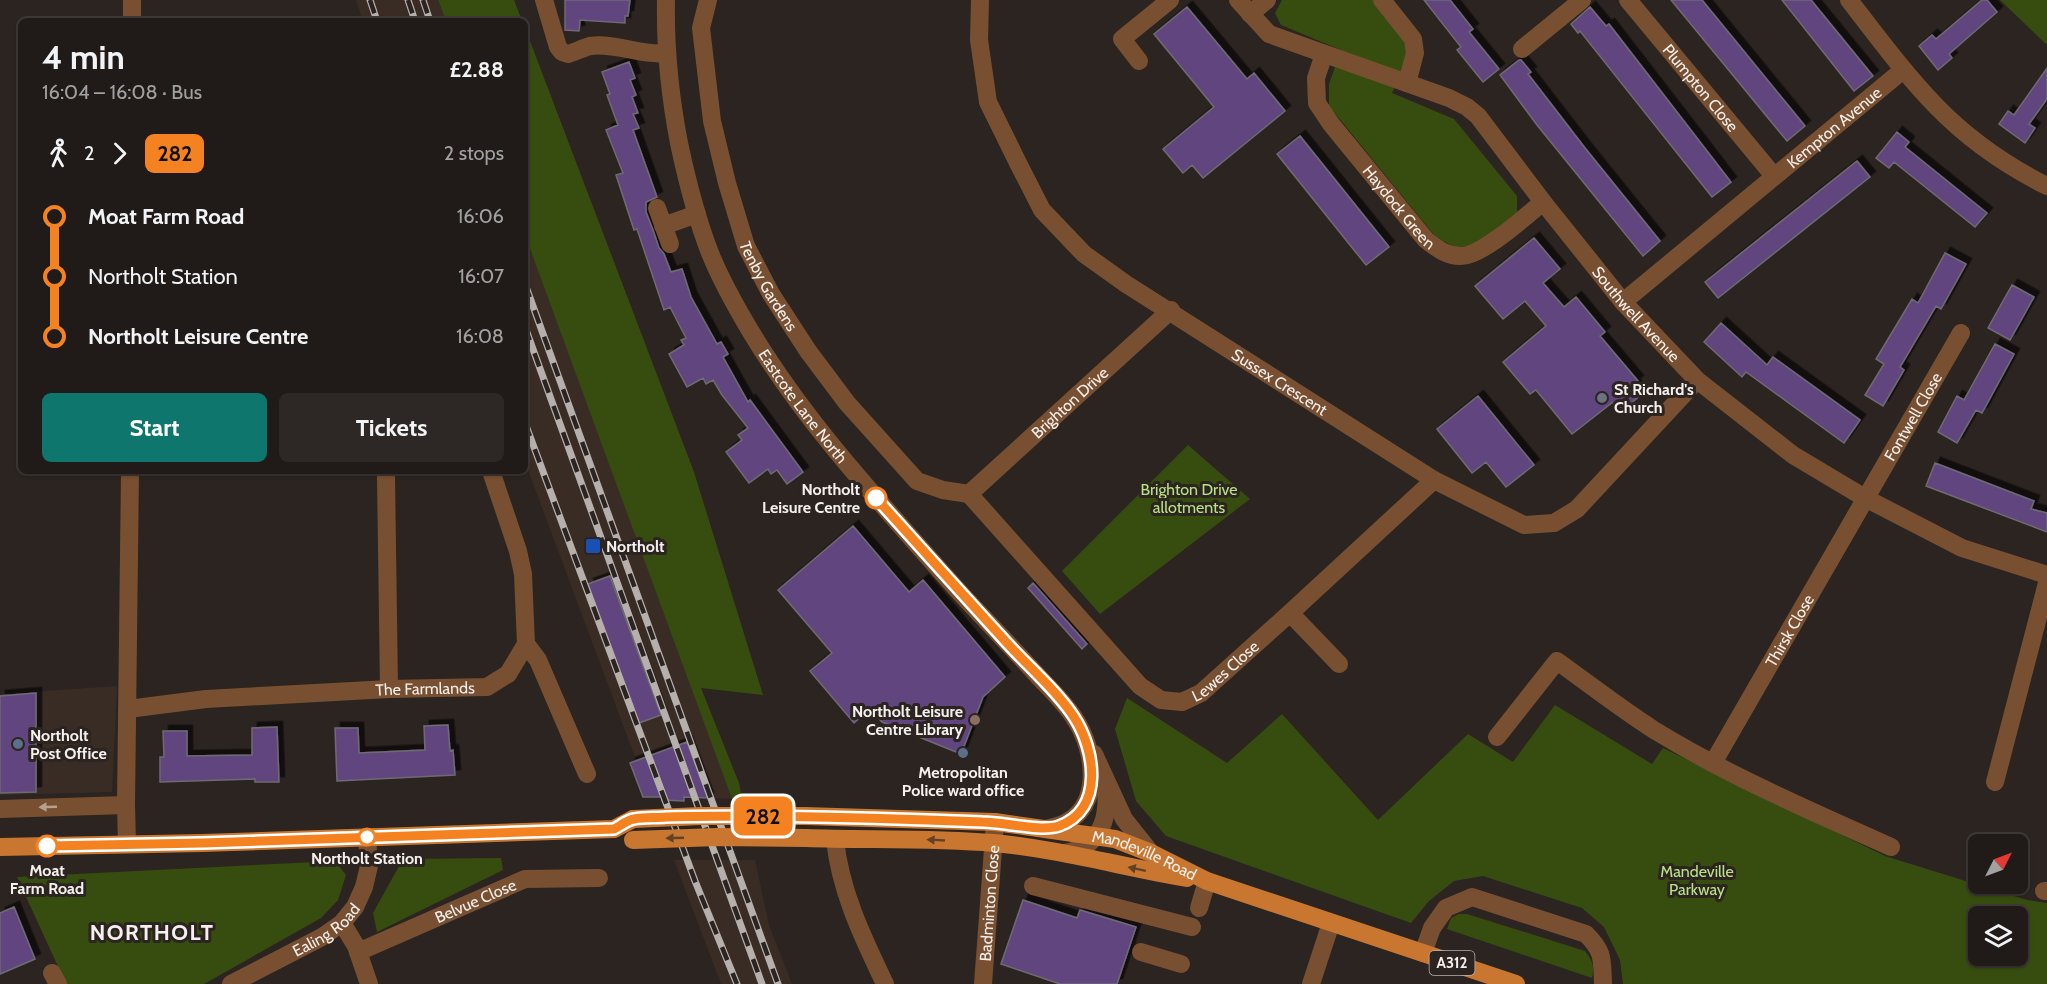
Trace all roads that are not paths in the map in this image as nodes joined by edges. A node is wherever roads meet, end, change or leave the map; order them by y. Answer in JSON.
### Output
{"nodes":[{"id":1,"x":132,"y":0,"type":"edge"},
{"id":2,"x":544,"y":0,"type":"edge"},
{"id":3,"x":666,"y":0,"type":"edge"},
{"id":4,"x":708,"y":0,"type":"edge"},
{"id":5,"x":980,"y":0,"type":"edge"},
{"id":6,"x":1170,"y":0,"type":"edge"},
{"id":7,"x":1267,"y":0,"type":"edge"},
{"id":8,"x":1382,"y":0,"type":"edge"},
{"id":9,"x":1582,"y":0,"type":"edge"},
{"id":10,"x":1628,"y":0,"type":"edge"},
{"id":11,"x":1849,"y":0,"type":"edge"},
{"id":12,"x":1244,"y":7,"type":"edge"},
{"id":13,"x":132,"y":18,"type":"edge"},
{"id":14,"x":1522,"y":49,"type":"dead end"},
{"id":15,"x":667,"y":53,"type":"junction"},
{"id":16,"x":1324,"y":54,"type":"junction"},
{"id":17,"x":1138,"y":61,"type":"dead end"},
{"id":18,"x":1903,"y":70,"type":"junction"},
{"id":19,"x":1407,"y":83,"type":"junction"},
{"id":20,"x":1774,"y":176,"type":"junction"},
{"id":21,"x":2047,"y":186,"type":"edge"},
{"id":22,"x":1543,"y":202,"type":"junction"},
{"id":23,"x":657,"y":208,"type":"dead end"},
{"id":24,"x":697,"y":214,"type":"junction"},
{"id":25,"x":663,"y":226,"type":"junction"},
{"id":26,"x":670,"y":244,"type":"dead end"},
{"id":27,"x":1623,"y":302,"type":"junction"},
{"id":28,"x":1171,"y":310,"type":"junction"},
{"id":29,"x":1961,"y":333,"type":"dead end"},
{"id":30,"x":1697,"y":380,"type":"junction"},
{"id":31,"x":130,"y":474,"type":"edge"},
{"id":32,"x":492,"y":474,"type":"edge"},
{"id":33,"x":386,"y":476,"type":"dead end"},
{"id":34,"x":1434,"y":480,"type":"junction"},
{"id":35,"x":969,"y":494,"type":"junction"},
{"id":36,"x":1865,"y":498,"type":"junction"},
{"id":37,"x":2047,"y":575,"type":"edge"},
{"id":38,"x":2047,"y":583,"type":"edge"},
{"id":39,"x":1290,"y":613,"type":"junction"},
{"id":40,"x":526,"y":644,"type":"junction"},
{"id":41,"x":1339,"y":664,"type":"dead end"},
{"id":42,"x":389,"y":689,"type":"junction"},
{"id":43,"x":128,"y":709,"type":"junction"},
{"id":44,"x":1497,"y":737,"type":"dead end"},
{"id":45,"x":1085,"y":740,"type":"junction"},
{"id":46,"x":1713,"y":764,"type":"junction"},
{"id":47,"x":1102,"y":770,"type":"junction"},
{"id":48,"x":587,"y":774,"type":"dead end"},
{"id":49,"x":1995,"y":782,"type":"dead end"},
{"id":50,"x":1089,"y":796,"type":"junction"},
{"id":51,"x":126,"y":805,"type":"junction"},
{"id":52,"x":0,"y":809,"type":"edge"},
{"id":53,"x":995,"y":822,"type":"junction"},
{"id":54,"x":1048,"y":828,"type":"junction"},
{"id":55,"x":614,"y":829,"type":"junction"},
{"id":56,"x":367,"y":837,"type":"junction"},
{"id":57,"x":1088,"y":838,"type":"junction"},
{"id":58,"x":835,"y":839,"type":"junction"},
{"id":59,"x":994,"y":843,"type":"junction"},
{"id":60,"x":127,"y":844,"type":"junction"},
{"id":61,"x":1891,"y":847,"type":"dead end"},
{"id":62,"x":0,"y":848,"type":"edge"},
{"id":63,"x":1064,"y":853,"type":"junction"},
{"id":64,"x":1151,"y":853,"type":"junction"},
{"id":65,"x":1108,"y":863,"type":"junction"},
{"id":66,"x":598,"y":878,"type":"dead end"},
{"id":67,"x":1207,"y":881,"type":"junction"},
{"id":68,"x":1033,"y":886,"type":"dead end"},
{"id":69,"x":1199,"y":908,"type":"dead end"},
{"id":70,"x":342,"y":923,"type":"junction"},
{"id":71,"x":1331,"y":923,"type":"junction"},
{"id":72,"x":1192,"y":927,"type":"dead end"},
{"id":73,"x":358,"y":952,"type":"junction"},
{"id":74,"x":1141,"y":952,"type":"dead end"},
{"id":75,"x":1423,"y":953,"type":"junction"},
{"id":76,"x":1181,"y":964,"type":"dead end"},
{"id":77,"x":231,"y":984,"type":"edge"},
{"id":78,"x":369,"y":984,"type":"edge"},
{"id":79,"x":885,"y":984,"type":"edge"},
{"id":80,"x":983,"y":984,"type":"edge"},
{"id":81,"x":1311,"y":984,"type":"edge"},
{"id":82,"x":1516,"y":984,"type":"edge"},
{"id":83,"x":1603,"y":984,"type":"edge"}],
"edges":[{"from":1,"to":13,"type":"street"},
{"from":2,"to":15,"type":"street"},
{"from":3,"to":15,"type":"street","name":"Eastcote Lane North"},
{"from":4,"to":35,"type":"street","name":"Tenby Gardens"},
{"from":5,"to":28,"type":"street","name":"Sussex Crescent"},
{"from":6,"to":17,"type":"street"},
{"from":7,"to":12,"type":"street"},
{"from":8,"to":19,"type":"street"},
{"from":9,"to":14,"type":"street"},
{"from":10,"to":20,"type":"street","name":"Plumpton Close"},
{"from":11,"to":18,"type":"street"},
{"from":12,"to":16,"type":"street","name":"Southwell Avenue"},
{"from":15,"to":24,"type":"street","name":"Eastcote Lane North"},
{"from":16,"to":19,"type":"street","name":"Southwell Avenue"},
{"from":16,"to":22,"type":"street","name":"Haydock Green"},
{"from":18,"to":20,"type":"street","name":"Kempton Avenue"},
{"from":18,"to":21,"type":"street"},
{"from":19,"to":22,"type":"street","name":"Southwell Avenue"},
{"from":20,"to":27,"type":"street","name":"Kempton Avenue"},
{"from":22,"to":27,"type":"street","name":"Southwell Avenue"},
{"from":23,"to":25,"type":"street"},
{"from":24,"to":25,"type":"street"},
{"from":24,"to":45,"type":"street","name":"Eastcote Lane North"},
{"from":25,"to":26,"type":"street"},
{"from":27,"to":30,"type":"street","name":"Southwell Avenue"},
{"from":28,"to":34,"type":"street","name":"Sussex Crescent"},
{"from":28,"to":35,"type":"street","name":"Brighton Drive"},
{"from":29,"to":36,"type":"street","name":"Fontwell Close"},
{"from":30,"to":34,"type":"street","name":"Sussex Crescent"},
{"from":30,"to":36,"type":"street","name":"Southwell Avenue"},
{"from":31,"to":43,"type":"street"},
{"from":32,"to":40,"type":"street"},
{"from":33,"to":42,"type":"street"},
{"from":34,"to":39,"type":"street","name":"Lewes Close"},
{"from":35,"to":39,"type":"street","name":"Lewes Close"},
{"from":36,"to":37,"type":"street","name":"Southwell Avenue"},
{"from":36,"to":46,"type":"street","name":"Thirsk Close"},
{"from":38,"to":49,"type":"street"},
{"from":39,"to":41,"type":"street"},
{"from":40,"to":42,"type":"street","name":"The Farmlands"},
{"from":40,"to":48,"type":"street"},
{"from":42,"to":43,"type":"street","name":"The Farmlands"},
{"from":43,"to":51,"type":"street"},
{"from":44,"to":46,"type":"street"},
{"from":45,"to":47,"type":"street","name":"Eastcote Lane North"},
{"from":45,"to":50,"type":"street","name":"Eastcote Lane North"},
{"from":46,"to":61,"type":"street"},
{"from":47,"to":57,"type":"street","name":"Eastcote Lane North"},
{"from":47,"to":64,"type":"street","name":"Eastcote Lane North"},
{"from":50,"to":54,"type":"street"},
{"from":50,"to":57,"type":"street","name":"Eastcote Lane North"},
{"from":51,"to":52,"type":"street","one_way":true},
{"from":51,"to":60,"type":"street"},
{"from":53,"to":54,"type":"main road","name":"Mandeville Road","number":"A312"},
{"from":53,"to":55,"type":"main road","name":"Mandeville Road","number":"A312","bridge":true},
{"from":53,"to":59,"type":"street","name":"Badminton Close"},
{"from":54,"to":57,"type":"main road","name":"Mandeville Road","number":"A312"},
{"from":55,"to":56,"type":"main road","name":"Mandeville Road","number":"A312"},
{"from":58,"to":55,"type":"main road","name":"Mandeville Road","number":"A312","one_way":true,"bridge":true},
{"from":56,"to":60,"type":"main road","name":"Mandeville Road","number":"A312"},
{"from":56,"to":70,"type":"street","name":"Ealing Road"},
{"from":57,"to":63,"type":"street"},
{"from":57,"to":64,"type":"main road","name":"Mandeville Road","number":"A312"},
{"from":57,"to":65,"type":"street"},
{"from":59,"to":58,"type":"main road","name":"Mandeville Road","number":"A312","one_way":true},
{"from":58,"to":79,"type":"street"},
{"from":59,"to":63,"type":"main road","name":"Mandeville Road","number":"A312"},
{"from":59,"to":80,"type":"street","name":"Badminton Close"},
{"from":60,"to":62,"type":"main road","name":"Mandeville Road","number":"A312"},
{"from":63,"to":65,"type":"main road","name":"Mandeville Road","number":"A312"},
{"from":64,"to":67,"type":"main road","name":"Mandeville Road","number":"A312"},
{"from":67,"to":65,"type":"main road","name":"Mandeville Road","number":"A312","one_way":true},
{"from":66,"to":73,"type":"street","name":"Belvue Close"},
{"from":67,"to":69,"type":"street"},
{"from":67,"to":71,"type":"main road","name":"Mandeville Road","number":"A312"},
{"from":68,"to":72,"type":"street"},
{"from":70,"to":73,"type":"street"},
{"from":70,"to":77,"type":"street","name":"Ealing Road"},
{"from":71,"to":75,"type":"main road","name":"Mandeville Road","number":"A312"},
{"from":71,"to":81,"type":"street"},
{"from":73,"to":78,"type":"street"},
{"from":74,"to":76,"type":"street"},
{"from":75,"to":82,"type":"main road","name":"Mandeville Road","number":"A312"},
{"from":75,"to":83,"type":"street"}]}
